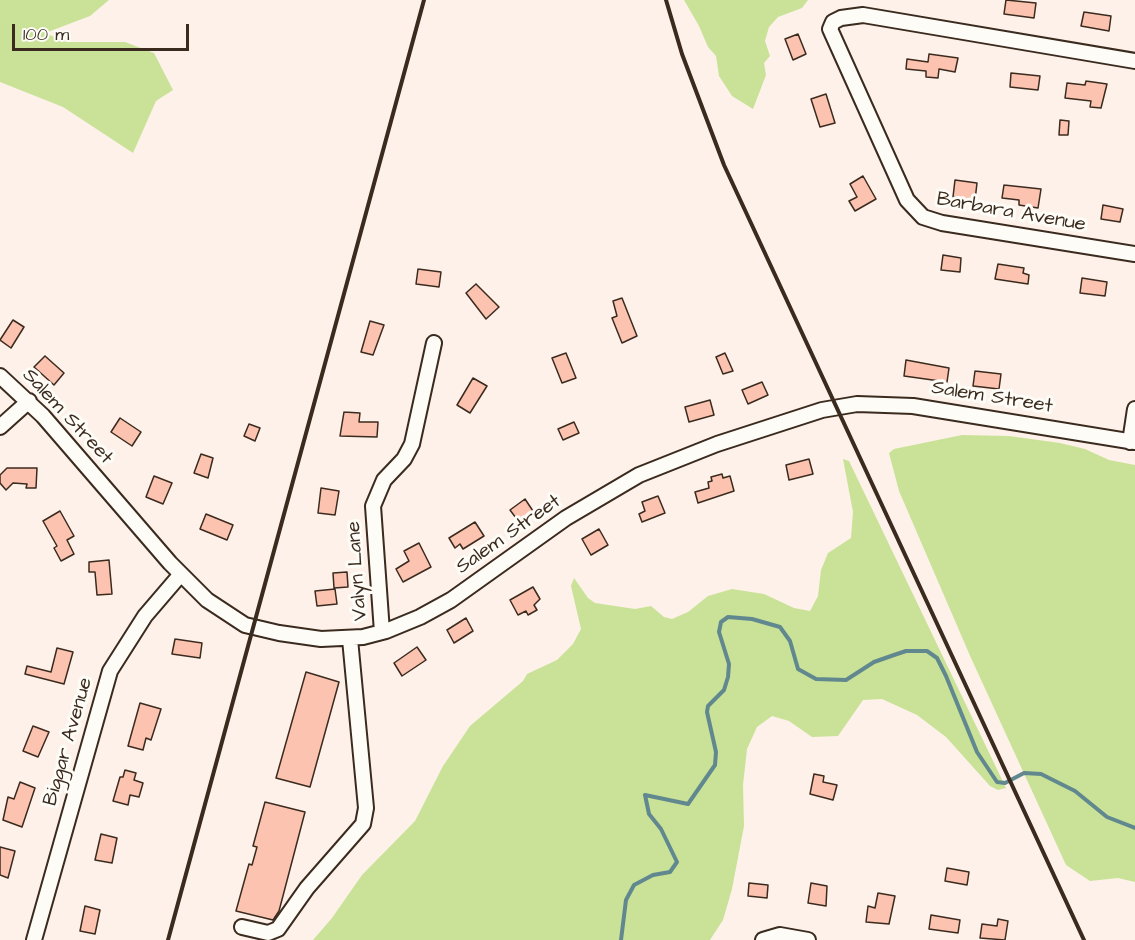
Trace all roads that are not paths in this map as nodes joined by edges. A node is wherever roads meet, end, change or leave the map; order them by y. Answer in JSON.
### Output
{"nodes":[{"id":1,"x":1135,"y":61,"type":"edge"},
{"id":2,"x":1135,"y":254,"type":"edge"},
{"id":3,"x":434,"y":343,"type":"dead end"},
{"id":4,"x":0,"y":376,"type":"edge"},
{"id":5,"x":29,"y":401,"type":"junction"},
{"id":6,"x":1135,"y":409,"type":"edge"},
{"id":7,"x":0,"y":427,"type":"edge"},
{"id":8,"x":1133,"y":442,"type":"edge"},
{"id":9,"x":180,"y":574,"type":"junction"},
{"id":10,"x":382,"y":632,"type":"junction"},
{"id":11,"x":350,"y":639,"type":"junction"},
{"id":12,"x":242,"y":927,"type":"dead end"},
{"id":13,"x":764,"y":939,"type":"edge"},
{"id":14,"x":34,"y":940,"type":"edge"},
{"id":15,"x":808,"y":940,"type":"edge"}],
"edges":[{"from":1,"to":2,"type":"street","name":"Barbara Avenue"},
{"from":3,"to":10,"type":"street","name":"Valyn Lane"},
{"from":4,"to":5,"type":"street","name":"Salem Street"},
{"from":5,"to":7,"type":"street"},
{"from":5,"to":9,"type":"street","name":"Salem Street"},
{"from":6,"to":8,"type":"street"},
{"from":8,"to":10,"type":"street","name":"Salem Street"},
{"from":9,"to":11,"type":"street","name":"Salem Street"},
{"from":9,"to":14,"type":"street","name":"Biggar Avenue"},
{"from":10,"to":11,"type":"street","name":"Salem Street"},
{"from":11,"to":12,"type":"street"},
{"from":13,"to":15,"type":"street"}]}
